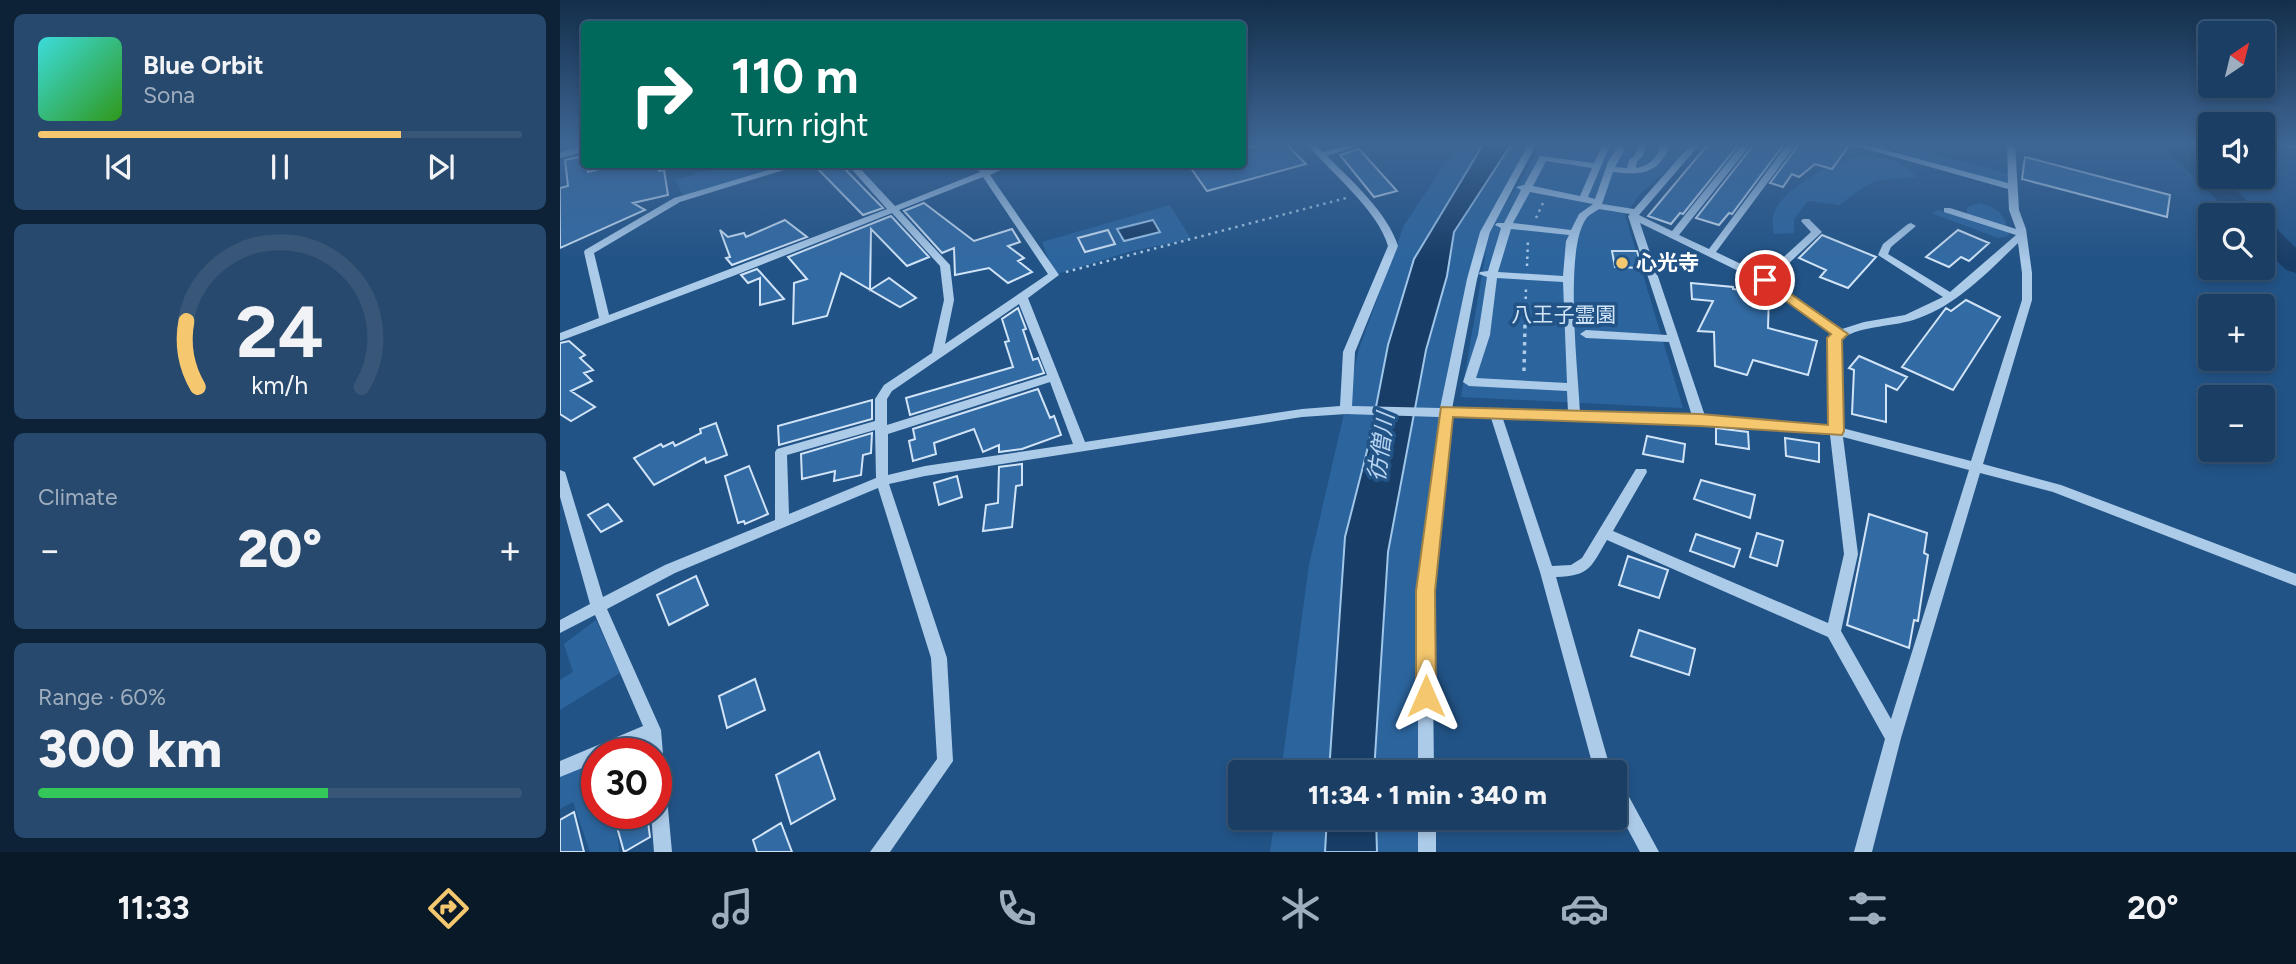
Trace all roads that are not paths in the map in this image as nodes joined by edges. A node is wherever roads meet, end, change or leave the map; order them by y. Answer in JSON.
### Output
{"nodes":[{"id":1,"x":735,"y":183,"type":"edge"},
{"id":2,"x":869,"y":183,"type":"edge"},
{"id":3,"x":952,"y":183,"type":"edge"},
{"id":4,"x":990,"y":183,"type":"edge"},
{"id":5,"x":1346,"y":183,"type":"edge"},
{"id":6,"x":1530,"y":183,"type":"edge"},
{"id":7,"x":1589,"y":183,"type":"edge"},
{"id":8,"x":1605,"y":183,"type":"edge"},
{"id":9,"x":1662,"y":183,"type":"edge"},
{"id":10,"x":1716,"y":183,"type":"edge"},
{"id":11,"x":1763,"y":183,"type":"edge"},
{"id":12,"x":1997,"y":183,"type":"edge"},
{"id":13,"x":2013,"y":183,"type":"edge"},
{"id":14,"x":1510,"y":185,"type":"joint"},
{"id":15,"x":2013,"y":187,"type":"junction"},
{"id":16,"x":1527,"y":188,"type":"junction"},
{"id":17,"x":1583,"y":199,"type":"junction"},
{"id":18,"x":1597,"y":204,"type":"junction"},
{"id":19,"x":894,"y":210,"type":"junction"},
{"id":20,"x":1947,"y":210,"type":"dead end"},
{"id":21,"x":1635,"y":214,"type":"junction"},
{"id":22,"x":1806,"y":221,"type":"dead end"},
{"id":23,"x":1489,"y":224,"type":"junction"},
{"id":24,"x":1507,"y":226,"type":"junction"},
{"id":25,"x":1911,"y":226,"type":"dead end"},
{"id":26,"x":1574,"y":233,"type":"junction"},
{"id":27,"x":2020,"y":234,"type":"junction"},
{"id":28,"x":1673,"y":236,"type":"junction"},
{"id":29,"x":1710,"y":254,"type":"junction"},
{"id":30,"x":1473,"y":274,"type":"junction"},
{"id":31,"x":1492,"y":275,"type":"junction"},
{"id":32,"x":1568,"y":279,"type":"junction"},
{"id":33,"x":1765,"y":280,"type":"junction"},
{"id":34,"x":1949,"y":296,"type":"junction"},
{"id":35,"x":1022,"y":297,"type":"junction"},
{"id":36,"x":605,"y":319,"type":"junction"},
{"id":37,"x":1586,"y":334,"type":"dead end"},
{"id":38,"x":1841,"y":334,"type":"junction"},
{"id":39,"x":560,"y":337,"type":"edge"},
{"id":40,"x":1674,"y":339,"type":"junction"},
{"id":41,"x":937,"y":355,"type":"junction"},
{"id":42,"x":1054,"y":377,"type":"junction"},
{"id":43,"x":1573,"y":387,"type":"junction"},
{"id":44,"x":1346,"y":410,"type":"junction"},
{"id":45,"x":1442,"y":411,"type":"junction"},
{"id":46,"x":1495,"y":413,"type":"junction"},
{"id":47,"x":1574,"y":415,"type":"junction"},
{"id":48,"x":1700,"y":420,"type":"junction"},
{"id":49,"x":881,"y":428,"type":"junction"},
{"id":50,"x":1836,"y":431,"type":"junction"},
{"id":51,"x":1081,"y":447,"type":"junction"},
{"id":52,"x":1976,"y":468,"type":"junction"},
{"id":53,"x":1642,"y":472,"type":"dead end"},
{"id":54,"x":560,"y":475,"type":"edge"},
{"id":55,"x":882,"y":481,"type":"junction"},
{"id":56,"x":782,"y":522,"type":"junction"},
{"id":57,"x":1605,"y":533,"type":"junction"},
{"id":58,"x":1547,"y":572,"type":"junction"},
{"id":59,"x":2296,"y":580,"type":"edge"},
{"id":60,"x":598,"y":605,"type":"junction"},
{"id":61,"x":560,"y":627,"type":"edge"},
{"id":62,"x":1833,"y":632,"type":"junction"},
{"id":63,"x":653,"y":730,"type":"junction"},
{"id":64,"x":654,"y":738,"type":"edge"},
{"id":65,"x":1893,"y":738,"type":"junction"},
{"id":66,"x":1426,"y":760,"type":"edge"},
{"id":67,"x":1600,"y":760,"type":"edge"},
{"id":68,"x":560,"y":769,"type":"edge"},
{"id":69,"x":1627,"y":810,"type":"edge"},
{"id":70,"x":661,"y":829,"type":"edge"},
{"id":71,"x":1427,"y":830,"type":"edge"},
{"id":72,"x":663,"y":852,"type":"edge"},
{"id":73,"x":879,"y":852,"type":"edge"},
{"id":74,"x":1427,"y":852,"type":"edge"},
{"id":75,"x":1650,"y":852,"type":"edge"},
{"id":76,"x":1863,"y":852,"type":"edge"}],
"edges":[{"from":1,"to":36,"type":"street"},
{"from":2,"to":19,"type":"street"},
{"from":3,"to":19,"type":"street"},
{"from":4,"to":35,"type":"street"},
{"from":5,"to":44,"type":"street"},
{"from":6,"to":16,"type":"street"},
{"from":7,"to":17,"type":"street"},
{"from":8,"to":18,"type":"street"},
{"from":9,"to":21,"type":"street"},
{"from":10,"to":28,"type":"street"},
{"from":11,"to":29,"type":"street"},
{"from":12,"to":15,"type":"street"},
{"from":13,"to":15,"type":"street"},
{"from":14,"to":16,"type":"street"},
{"from":14,"to":23,"type":"street"},
{"from":15,"to":27,"type":"street"},
{"from":16,"to":17,"type":"street"},
{"from":16,"to":24,"type":"street"},
{"from":17,"to":18,"type":"street"},
{"from":18,"to":21,"type":"street"},
{"from":18,"to":26,"type":"street"},
{"from":19,"to":36,"type":"street"},
{"from":19,"to":41,"type":"street"},
{"from":20,"to":27,"type":"street"},
{"from":21,"to":28,"type":"street"},
{"from":21,"to":40,"type":"street"},
{"from":22,"to":33,"type":"street"},
{"from":23,"to":24,"type":"street"},
{"from":23,"to":30,"type":"street"},
{"from":24,"to":26,"type":"street"},
{"from":24,"to":31,"type":"street"},
{"from":25,"to":34,"type":"street"},
{"from":26,"to":32,"type":"street"},
{"from":27,"to":34,"type":"street"},
{"from":27,"to":52,"type":"street"},
{"from":28,"to":29,"type":"street"},
{"from":29,"to":33,"type":"street"},
{"from":30,"to":31,"type":"street"},
{"from":30,"to":45,"type":"street"},
{"from":31,"to":32,"type":"street"},
{"from":31,"to":43,"type":"street"},
{"from":32,"to":43,"type":"street"},
{"from":33,"to":38,"type":"street"},
{"from":34,"to":38,"type":"street"},
{"from":35,"to":41,"type":"street"},
{"from":35,"to":42,"type":"street"},
{"from":36,"to":39,"type":"street"},
{"from":37,"to":40,"type":"street"},
{"from":38,"to":50,"type":"street"},
{"from":40,"to":48,"type":"street"},
{"from":41,"to":49,"type":"street"},
{"from":42,"to":49,"type":"street"},
{"from":42,"to":51,"type":"street"},
{"from":43,"to":47,"type":"street"},
{"from":44,"to":45,"type":"street"},
{"from":44,"to":51,"type":"street"},
{"from":45,"to":46,"type":"street"},
{"from":45,"to":66,"type":"street"},
{"from":46,"to":47,"type":"street"},
{"from":46,"to":58,"type":"street"},
{"from":47,"to":48,"type":"street"},
{"from":48,"to":50,"type":"street"},
{"from":49,"to":55,"type":"street"},
{"from":49,"to":56,"type":"street"},
{"from":50,"to":52,"type":"street"},
{"from":50,"to":62,"type":"street"},
{"from":51,"to":55,"type":"street"},
{"from":52,"to":59,"type":"street"},
{"from":52,"to":65,"type":"street"},
{"from":53,"to":57,"type":"street"},
{"from":54,"to":60,"type":"street"},
{"from":55,"to":56,"type":"street"},
{"from":55,"to":73,"type":"street"},
{"from":56,"to":60,"type":"street"},
{"from":57,"to":58,"type":"street"},
{"from":57,"to":62,"type":"street"},
{"from":58,"to":67,"type":"street"},
{"from":60,"to":61,"type":"street"},
{"from":60,"to":63,"type":"street"},
{"from":62,"to":65,"type":"street"},
{"from":63,"to":64,"type":"street"},
{"from":63,"to":68,"type":"street"},
{"from":65,"to":76,"type":"street"},
{"from":69,"to":75,"type":"street"},
{"from":70,"to":72,"type":"street"},
{"from":71,"to":74,"type":"street"}]}
